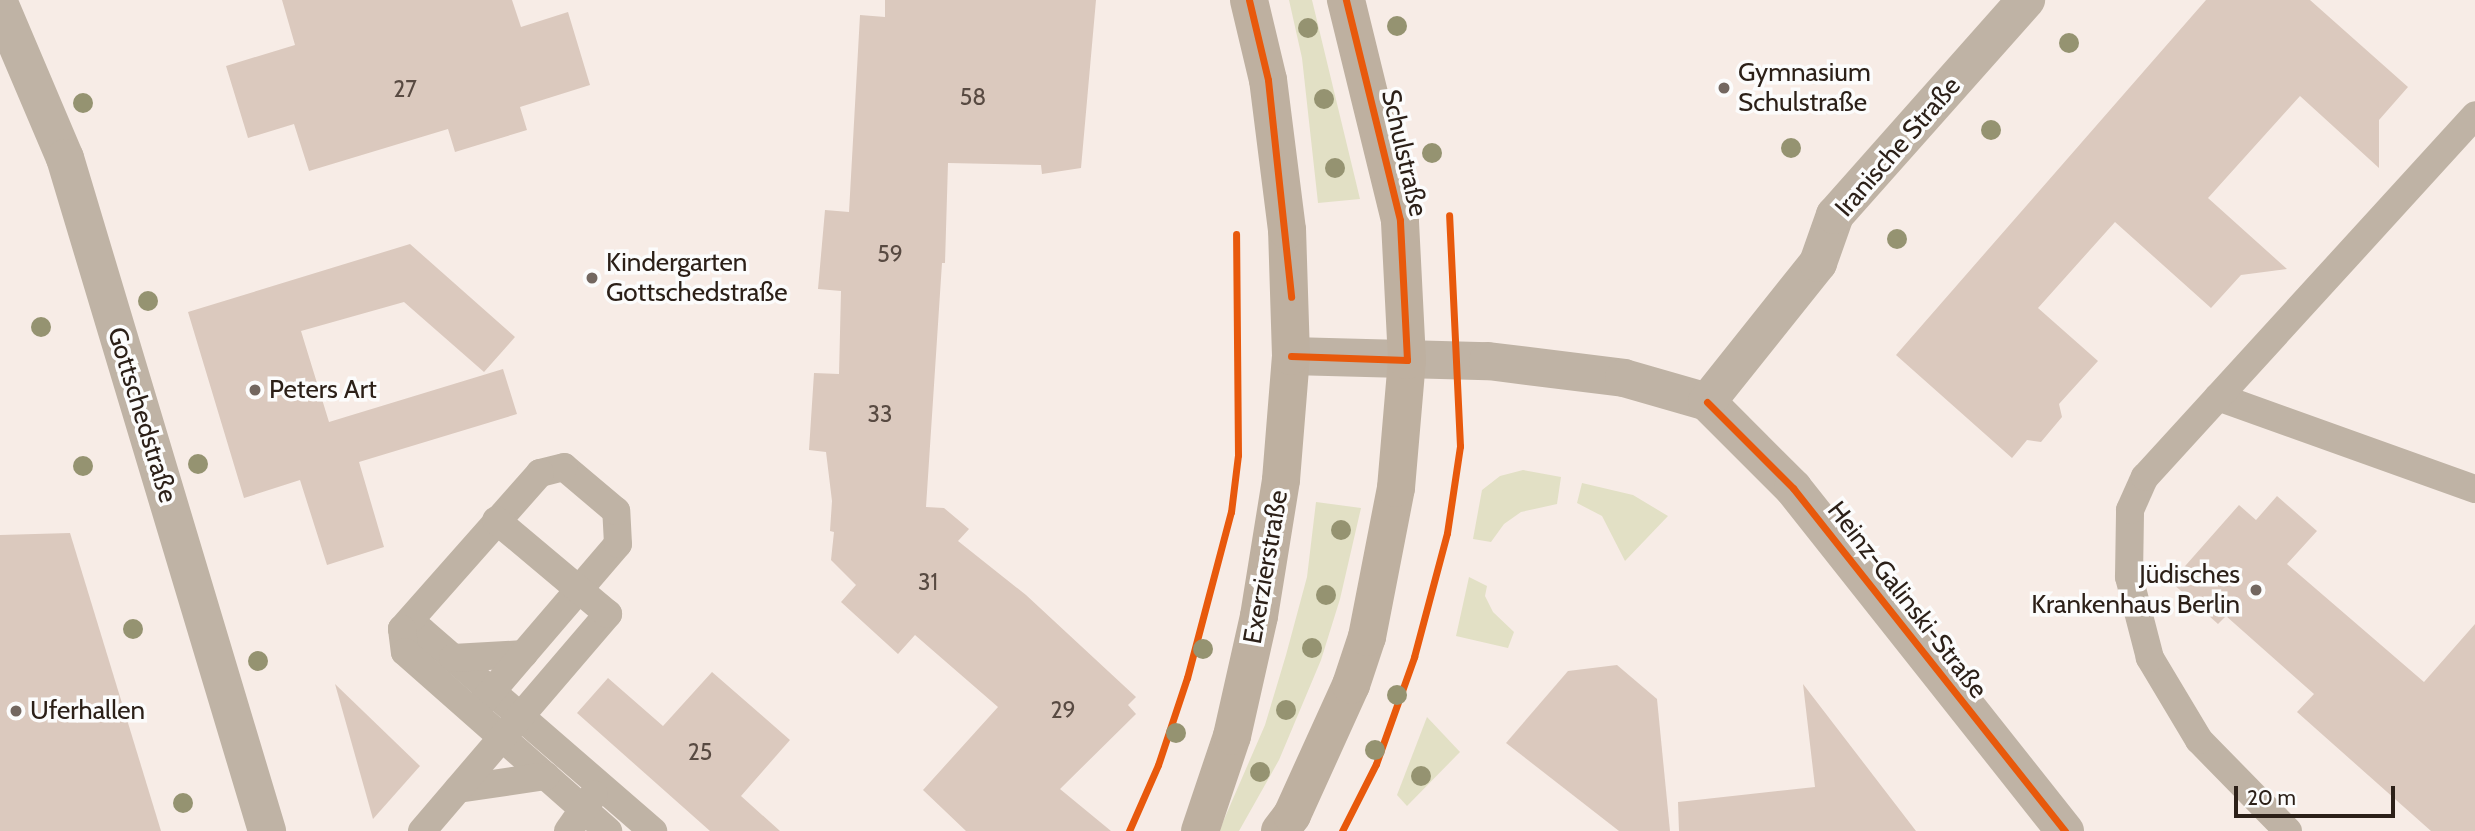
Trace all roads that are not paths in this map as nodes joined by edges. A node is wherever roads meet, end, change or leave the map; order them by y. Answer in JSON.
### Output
{"nodes":[{"id":1,"x":1249,"y":0,"type":"edge"},
{"id":2,"x":1346,"y":0,"type":"edge"},
{"id":3,"x":2026,"y":0,"type":"edge"},
{"id":4,"x":0,"y":5,"type":"edge"},
{"id":5,"x":2475,"y":115,"type":"edge"},
{"id":6,"x":1291,"y":356,"type":"junction"},
{"id":7,"x":1407,"y":360,"type":"junction"},
{"id":8,"x":2218,"y":397,"type":"junction"},
{"id":9,"x":1707,"y":402,"type":"junction"},
{"id":10,"x":2475,"y":489,"type":"edge"},
{"id":11,"x":496,"y":520,"type":"junction"},
{"id":12,"x":580,"y":589,"type":"junction"},
{"id":13,"x":402,"y":629,"type":"junction"},
{"id":14,"x":524,"y":653,"type":"junction"},
{"id":15,"x":453,"y":659,"type":"junction"},
{"id":16,"x":483,"y":702,"type":"junction"},
{"id":17,"x":512,"y":727,"type":"junction"},
{"id":18,"x":546,"y":776,"type":"junction"},
{"id":19,"x":601,"y":786,"type":"junction"},
{"id":20,"x":458,"y":789,"type":"junction"},
{"id":21,"x":575,"y":820,"type":"edge"},
{"id":22,"x":267,"y":831,"type":"edge"},
{"id":23,"x":422,"y":831,"type":"edge"},
{"id":24,"x":608,"y":831,"type":"edge"},
{"id":25,"x":653,"y":831,"type":"edge"},
{"id":26,"x":1200,"y":831,"type":"edge"},
{"id":27,"x":1280,"y":831,"type":"edge"},
{"id":28,"x":2065,"y":831,"type":"edge"},
{"id":29,"x":2288,"y":831,"type":"edge"}],
"edges":[{"from":1,"to":6,"type":"main road","name":"Exerzierstraße"},
{"from":2,"to":7,"type":"main road","name":"Schulstraße"},
{"from":3,"to":9,"type":"street","name":"Iranische Straße"},
{"from":4,"to":22,"type":"street","name":"Gottschedstraße"},
{"from":5,"to":8,"type":"lane"},
{"from":6,"to":7,"type":"street","name":"Heinz-Galinski-Straße"},
{"from":6,"to":26,"type":"main road","name":"Exerzierstraße"},
{"from":7,"to":9,"type":"street","name":"Heinz-Galinski-Straße"},
{"from":7,"to":27,"type":"main road"},
{"from":8,"to":10,"type":"lane"},
{"from":8,"to":29,"type":"lane"},
{"from":9,"to":28,"type":"street","name":"Heinz-Galinski-Straße"},
{"from":11,"to":12,"type":"lane"},
{"from":11,"to":12,"type":"lane"},
{"from":11,"to":13,"type":"lane"},
{"from":12,"to":14,"type":"lane"},
{"from":12,"to":17,"type":"lane"},
{"from":13,"to":15,"type":"lane"},
{"from":13,"to":16,"type":"lane"},
{"from":14,"to":15,"type":"lane"},
{"from":14,"to":16,"type":"lane"},
{"from":15,"to":16,"type":"lane"},
{"from":16,"to":17,"type":"lane"},
{"from":17,"to":18,"type":"lane"},
{"from":17,"to":19,"type":"lane"},
{"from":17,"to":20,"type":"lane"},
{"from":18,"to":20,"type":"lane"},
{"from":18,"to":21,"type":"lane"},
{"from":19,"to":21,"type":"lane"},
{"from":19,"to":25,"type":"lane"},
{"from":20,"to":23,"type":"lane"},
{"from":21,"to":24,"type":"lane"}]}
